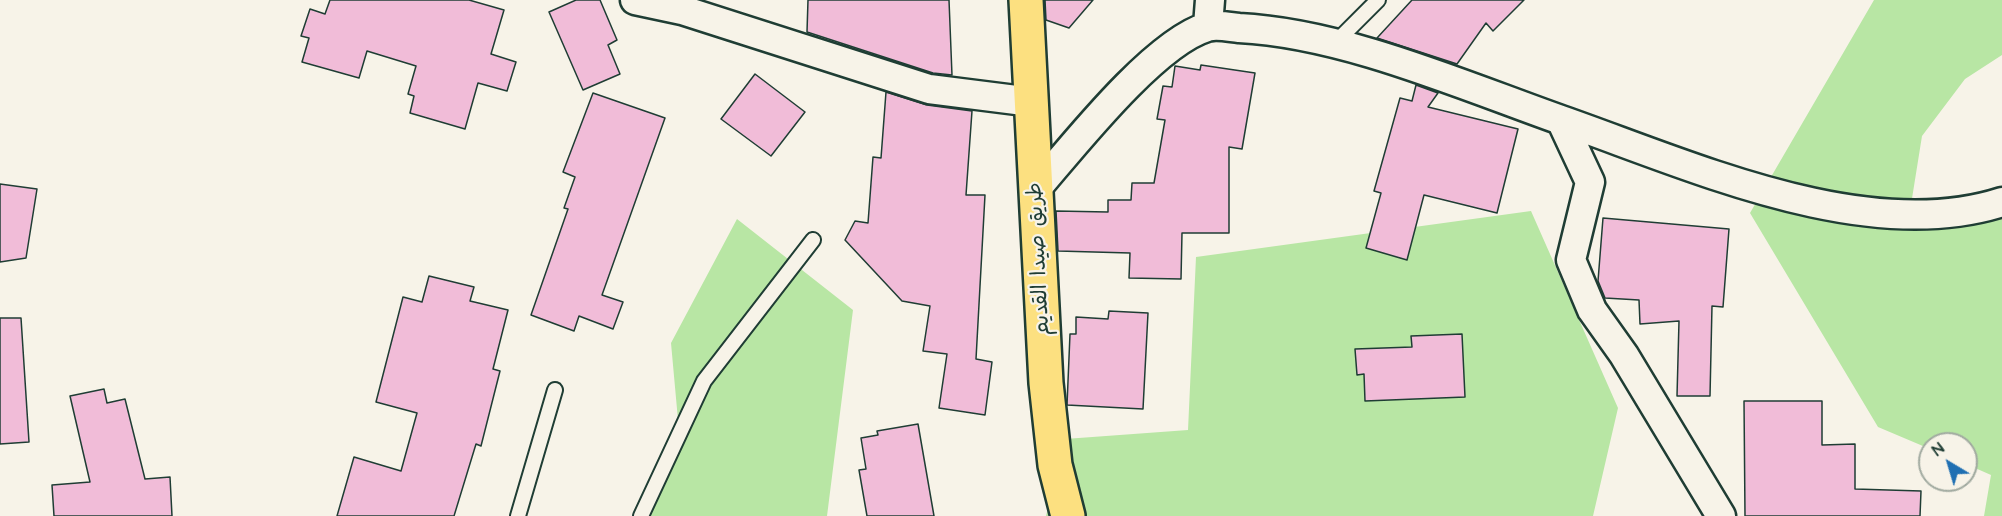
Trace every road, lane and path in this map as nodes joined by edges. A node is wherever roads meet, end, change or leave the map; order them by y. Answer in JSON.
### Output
{"nodes":[{"id":1,"x":635,"y":0,"type":"edge"},
{"id":2,"x":1026,"y":0,"type":"edge"},
{"id":3,"x":1378,"y":0,"type":"edge"},
{"id":4,"x":1209,"y":13,"type":"edge"},
{"id":5,"x":1335,"y":43,"type":"junction"},
{"id":6,"x":1032,"y":102,"type":"junction"},
{"id":7,"x":1561,"y":120,"type":"junction"},
{"id":8,"x":1037,"y":188,"type":"junction"},
{"id":9,"x":2002,"y":202,"type":"edge"},
{"id":10,"x":813,"y":240,"type":"dead end"},
{"id":11,"x":555,"y":390,"type":"dead end"},
{"id":12,"x":518,"y":516,"type":"edge"},
{"id":13,"x":641,"y":516,"type":"edge"},
{"id":14,"x":1068,"y":516,"type":"edge"},
{"id":15,"x":1721,"y":516,"type":"edge"}],
"edges":[{"from":1,"to":6,"type":"street"},
{"from":2,"to":6,"type":"highway","name":"طريق صيدا القديم"},
{"from":3,"to":5,"type":"lane"},
{"from":4,"to":5,"type":"street"},
{"from":4,"to":8,"type":"street"},
{"from":5,"to":7,"type":"street"},
{"from":6,"to":8,"type":"highway","name":"طريق صيدا القديم"},
{"from":7,"to":9,"type":"street"},
{"from":7,"to":15,"type":"street"},
{"from":8,"to":14,"type":"highway","name":"طريق صيدا القديم"},
{"from":10,"to":13,"type":"lane"},
{"from":11,"to":12,"type":"lane"}]}
